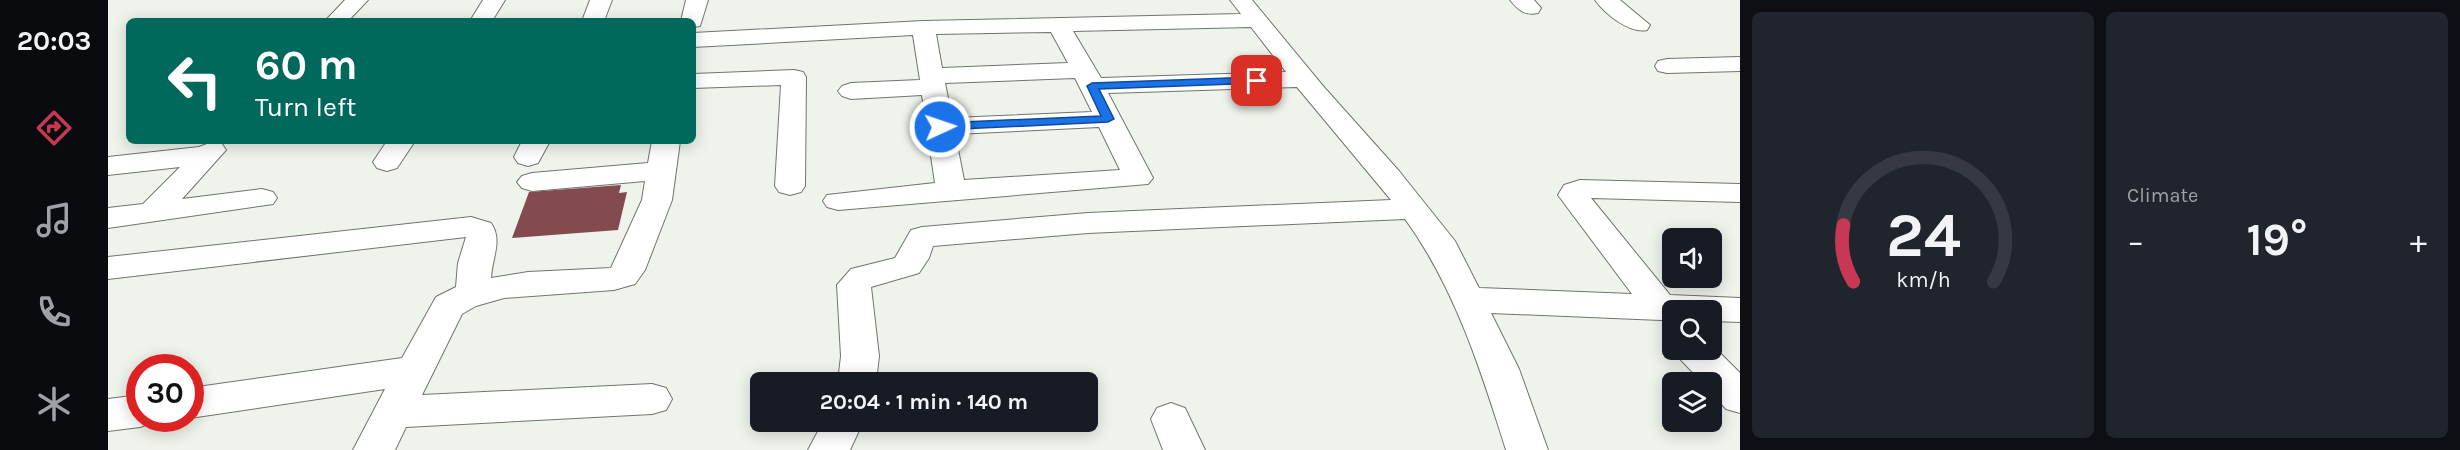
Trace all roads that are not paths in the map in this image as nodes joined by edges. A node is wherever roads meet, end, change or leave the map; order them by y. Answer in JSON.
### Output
{"nodes":[{"id":1,"x":357,"y":0,"type":"edge"},
{"id":2,"x":494,"y":0,"type":"edge"},
{"id":3,"x":601,"y":0,"type":"edge"},
{"id":4,"x":697,"y":0,"type":"edge"},
{"id":5,"x":1606,"y":0,"type":"edge"},
{"id":6,"x":1249,"y":10,"type":"edge"},
{"id":7,"x":339,"y":18,"type":"edge"},
{"id":8,"x":483,"y":18,"type":"edge"},
{"id":9,"x":593,"y":18,"type":"edge"},
{"id":10,"x":693,"y":18,"type":"edge"},
{"id":11,"x":1639,"y":24,"type":"dead end"},
{"id":12,"x":1059,"y":26,"type":"junction"},
{"id":13,"x":923,"y":28,"type":"junction"},
{"id":14,"x":696,"y":40,"type":"edge"},
{"id":15,"x":1740,"y":64,"type":"edge"},
{"id":16,"x":1667,"y":66,"type":"dead end"},
{"id":17,"x":1088,"y":78,"type":"junction"},
{"id":18,"x":1304,"y":79,"type":"junction"},
{"id":19,"x":696,"y":81,"type":"edge"},
{"id":20,"x":932,"y":81,"type":"junction"},
{"id":21,"x":850,"y":91,"type":"dead end"},
{"id":22,"x":1108,"y":119,"type":"junction"},
{"id":23,"x":940,"y":127,"type":"junction"},
{"id":24,"x":214,"y":148,"type":"edge"},
{"id":25,"x":664,"y":156,"type":"edge"},
{"id":26,"x":532,"y":160,"type":"edge"},
{"id":27,"x":108,"y":166,"type":"edge"},
{"id":28,"x":790,"y":186,"type":"dead end"},
{"id":29,"x":951,"y":190,"type":"junction"},
{"id":30,"x":1740,"y":193,"type":"edge"},
{"id":31,"x":262,"y":198,"type":"dead end"},
{"id":32,"x":838,"y":201,"type":"dead end"},
{"id":33,"x":1413,"y":208,"type":"junction"},
{"id":34,"x":153,"y":212,"type":"junction"},
{"id":35,"x":108,"y":218,"type":"edge"},
{"id":36,"x":108,"y":268,"type":"edge"},
{"id":37,"x":473,"y":293,"type":"junction"},
{"id":38,"x":1468,"y":300,"type":"junction"},
{"id":39,"x":1740,"y":310,"type":"edge"},
{"id":40,"x":1722,"y":311,"type":"edge"},
{"id":41,"x":1662,"y":314,"type":"edge"},
{"id":42,"x":1704,"y":360,"type":"edge"},
{"id":43,"x":414,"y":371,"type":"junction"},
{"id":44,"x":858,"y":372,"type":"edge"},
{"id":45,"x":1740,"y":398,"type":"edge"},
{"id":46,"x":652,"y":399,"type":"dead end"},
{"id":47,"x":204,"y":401,"type":"edge"},
{"id":48,"x":394,"y":412,"type":"junction"},
{"id":49,"x":126,"y":413,"type":"edge"},
{"id":50,"x":108,"y":415,"type":"edge"},
{"id":51,"x":838,"y":432,"type":"edge"},
{"id":52,"x":375,"y":450,"type":"edge"},
{"id":53,"x":829,"y":450,"type":"edge"},
{"id":54,"x":1527,"y":450,"type":"edge"}],
"edges":[{"from":1,"to":7,"type":"street"},
{"from":2,"to":8,"type":"street"},
{"from":3,"to":9,"type":"street"},
{"from":4,"to":10,"type":"street"},
{"from":5,"to":11,"type":"street"},
{"from":6,"to":12,"type":"street"},
{"from":6,"to":18,"type":"street"},
{"from":12,"to":13,"type":"street"},
{"from":12,"to":17,"type":"street"},
{"from":13,"to":14,"type":"street"},
{"from":13,"to":20,"type":"street"},
{"from":15,"to":16,"type":"street"},
{"from":17,"to":18,"type":"street"},
{"from":17,"to":20,"type":"street"},
{"from":17,"to":22,"type":"street"},
{"from":18,"to":33,"type":"street"},
{"from":19,"to":28,"type":"street"},
{"from":20,"to":21,"type":"street"},
{"from":20,"to":23,"type":"street"},
{"from":22,"to":23,"type":"street"},
{"from":22,"to":29,"type":"street"},
{"from":23,"to":29,"type":"street"},
{"from":24,"to":27,"type":"street"},
{"from":24,"to":34,"type":"street"},
{"from":25,"to":26,"type":"street"},
{"from":25,"to":37,"type":"street"},
{"from":29,"to":32,"type":"street"},
{"from":30,"to":41,"type":"street"},
{"from":31,"to":34,"type":"street"},
{"from":33,"to":38,"type":"street"},
{"from":33,"to":44,"type":"street"},
{"from":34,"to":35,"type":"street"},
{"from":36,"to":37,"type":"street"},
{"from":37,"to":43,"type":"street"},
{"from":38,"to":41,"type":"street"},
{"from":38,"to":54,"type":"street"},
{"from":39,"to":40,"type":"street"},
{"from":42,"to":45,"type":"street"},
{"from":43,"to":47,"type":"street"},
{"from":43,"to":48,"type":"street"},
{"from":46,"to":48,"type":"street"},
{"from":48,"to":52,"type":"street"},
{"from":49,"to":50,"type":"street"},
{"from":51,"to":53,"type":"street"}]}
